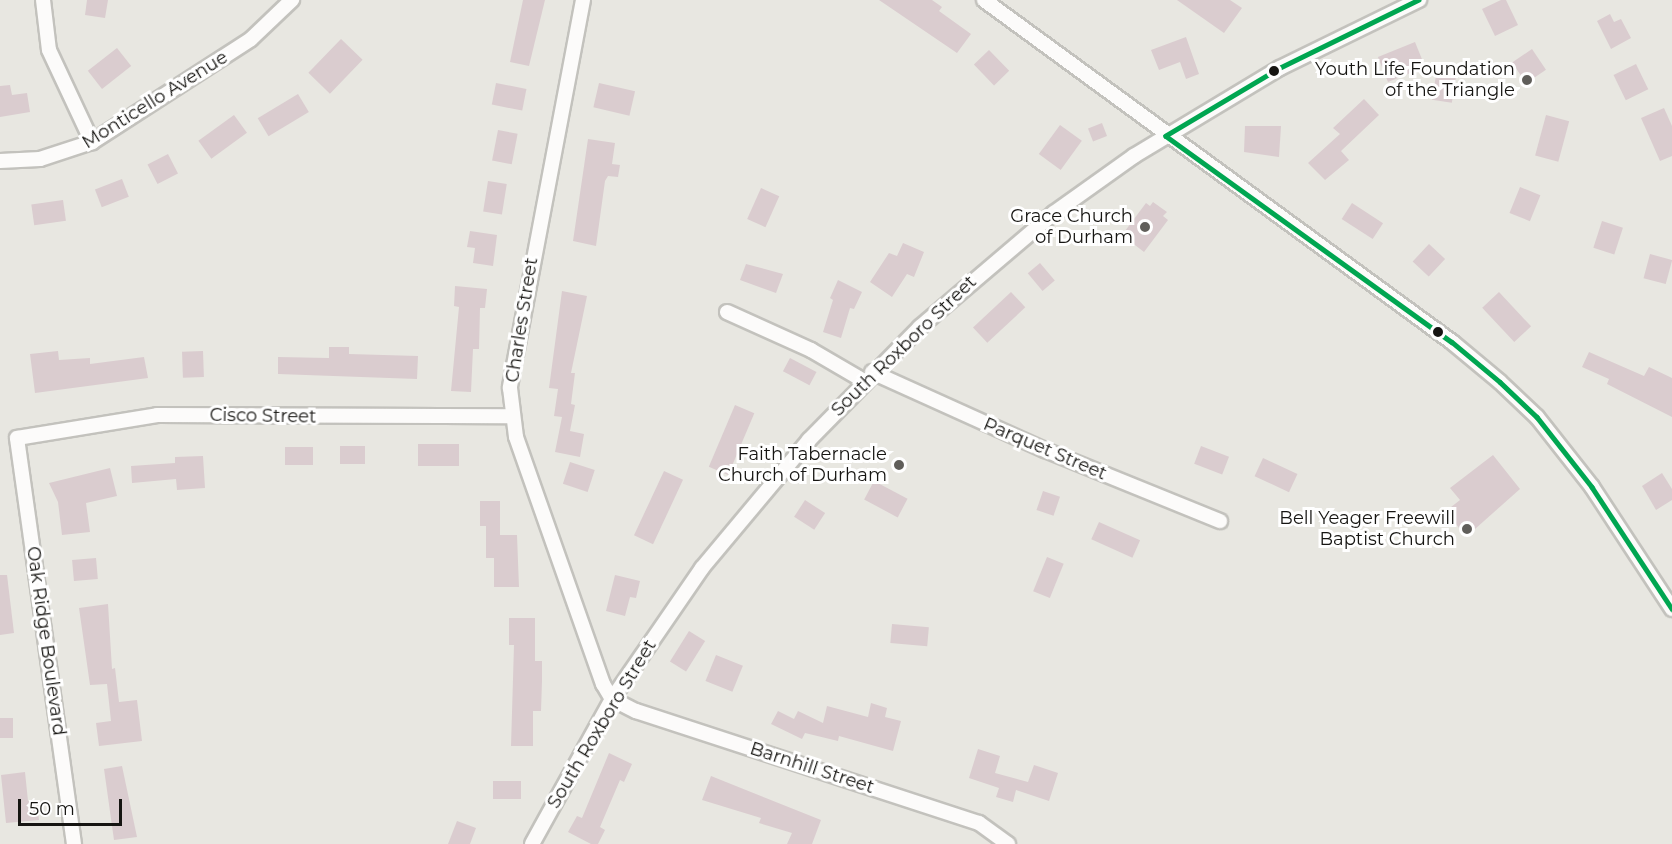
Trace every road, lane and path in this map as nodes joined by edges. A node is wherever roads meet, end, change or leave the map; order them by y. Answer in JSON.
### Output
{"nodes":[{"id":1,"x":43,"y":0,"type":"edge"},
{"id":2,"x":292,"y":0,"type":"edge"},
{"id":3,"x":583,"y":0,"type":"edge"},
{"id":4,"x":984,"y":0,"type":"edge"},
{"id":5,"x":1419,"y":0,"type":"edge"},
{"id":6,"x":1166,"y":136,"type":"junction"},
{"id":7,"x":92,"y":142,"type":"junction"},
{"id":8,"x":0,"y":161,"type":"edge"},
{"id":9,"x":727,"y":312,"type":"dead end"},
{"id":10,"x":868,"y":377,"type":"junction"},
{"id":11,"x":512,"y":416,"type":"junction"},
{"id":12,"x":16,"y":438,"type":"joint"},
{"id":13,"x":1220,"y":521,"type":"dead end"},
{"id":14,"x":1672,"y":609,"type":"edge"},
{"id":15,"x":612,"y":699,"type":"junction"},
{"id":16,"x":75,"y":844,"type":"edge"},
{"id":17,"x":532,"y":844,"type":"edge"},
{"id":18,"x":1008,"y":844,"type":"edge"}],
"edges":[{"from":1,"to":7,"type":"street"},
{"from":2,"to":7,"type":"street","name":"Monticello Avenue"},
{"from":3,"to":11,"type":"street","name":"Charles Street"},
{"from":4,"to":6,"type":"street"},
{"from":5,"to":6,"type":"street","name":"South Roxboro Street"},
{"from":6,"to":10,"type":"street","name":"South Roxboro Street"},
{"from":6,"to":14,"type":"street"},
{"from":7,"to":8,"type":"street","name":"Monticello Avenue"},
{"from":9,"to":10,"type":"street","name":"Parquet Street"},
{"from":10,"to":13,"type":"street","name":"Parquet Street"},
{"from":10,"to":15,"type":"street","name":"South Roxboro Street"},
{"from":11,"to":12,"type":"street","name":"Cisco Street"},
{"from":11,"to":15,"type":"street","name":"Charles Street"},
{"from":12,"to":16,"type":"street","name":"Oak Ridge Boulevard"},
{"from":15,"to":17,"type":"street","name":"South Roxboro Street"},
{"from":15,"to":18,"type":"street","name":"Barnhill Street"}]}
